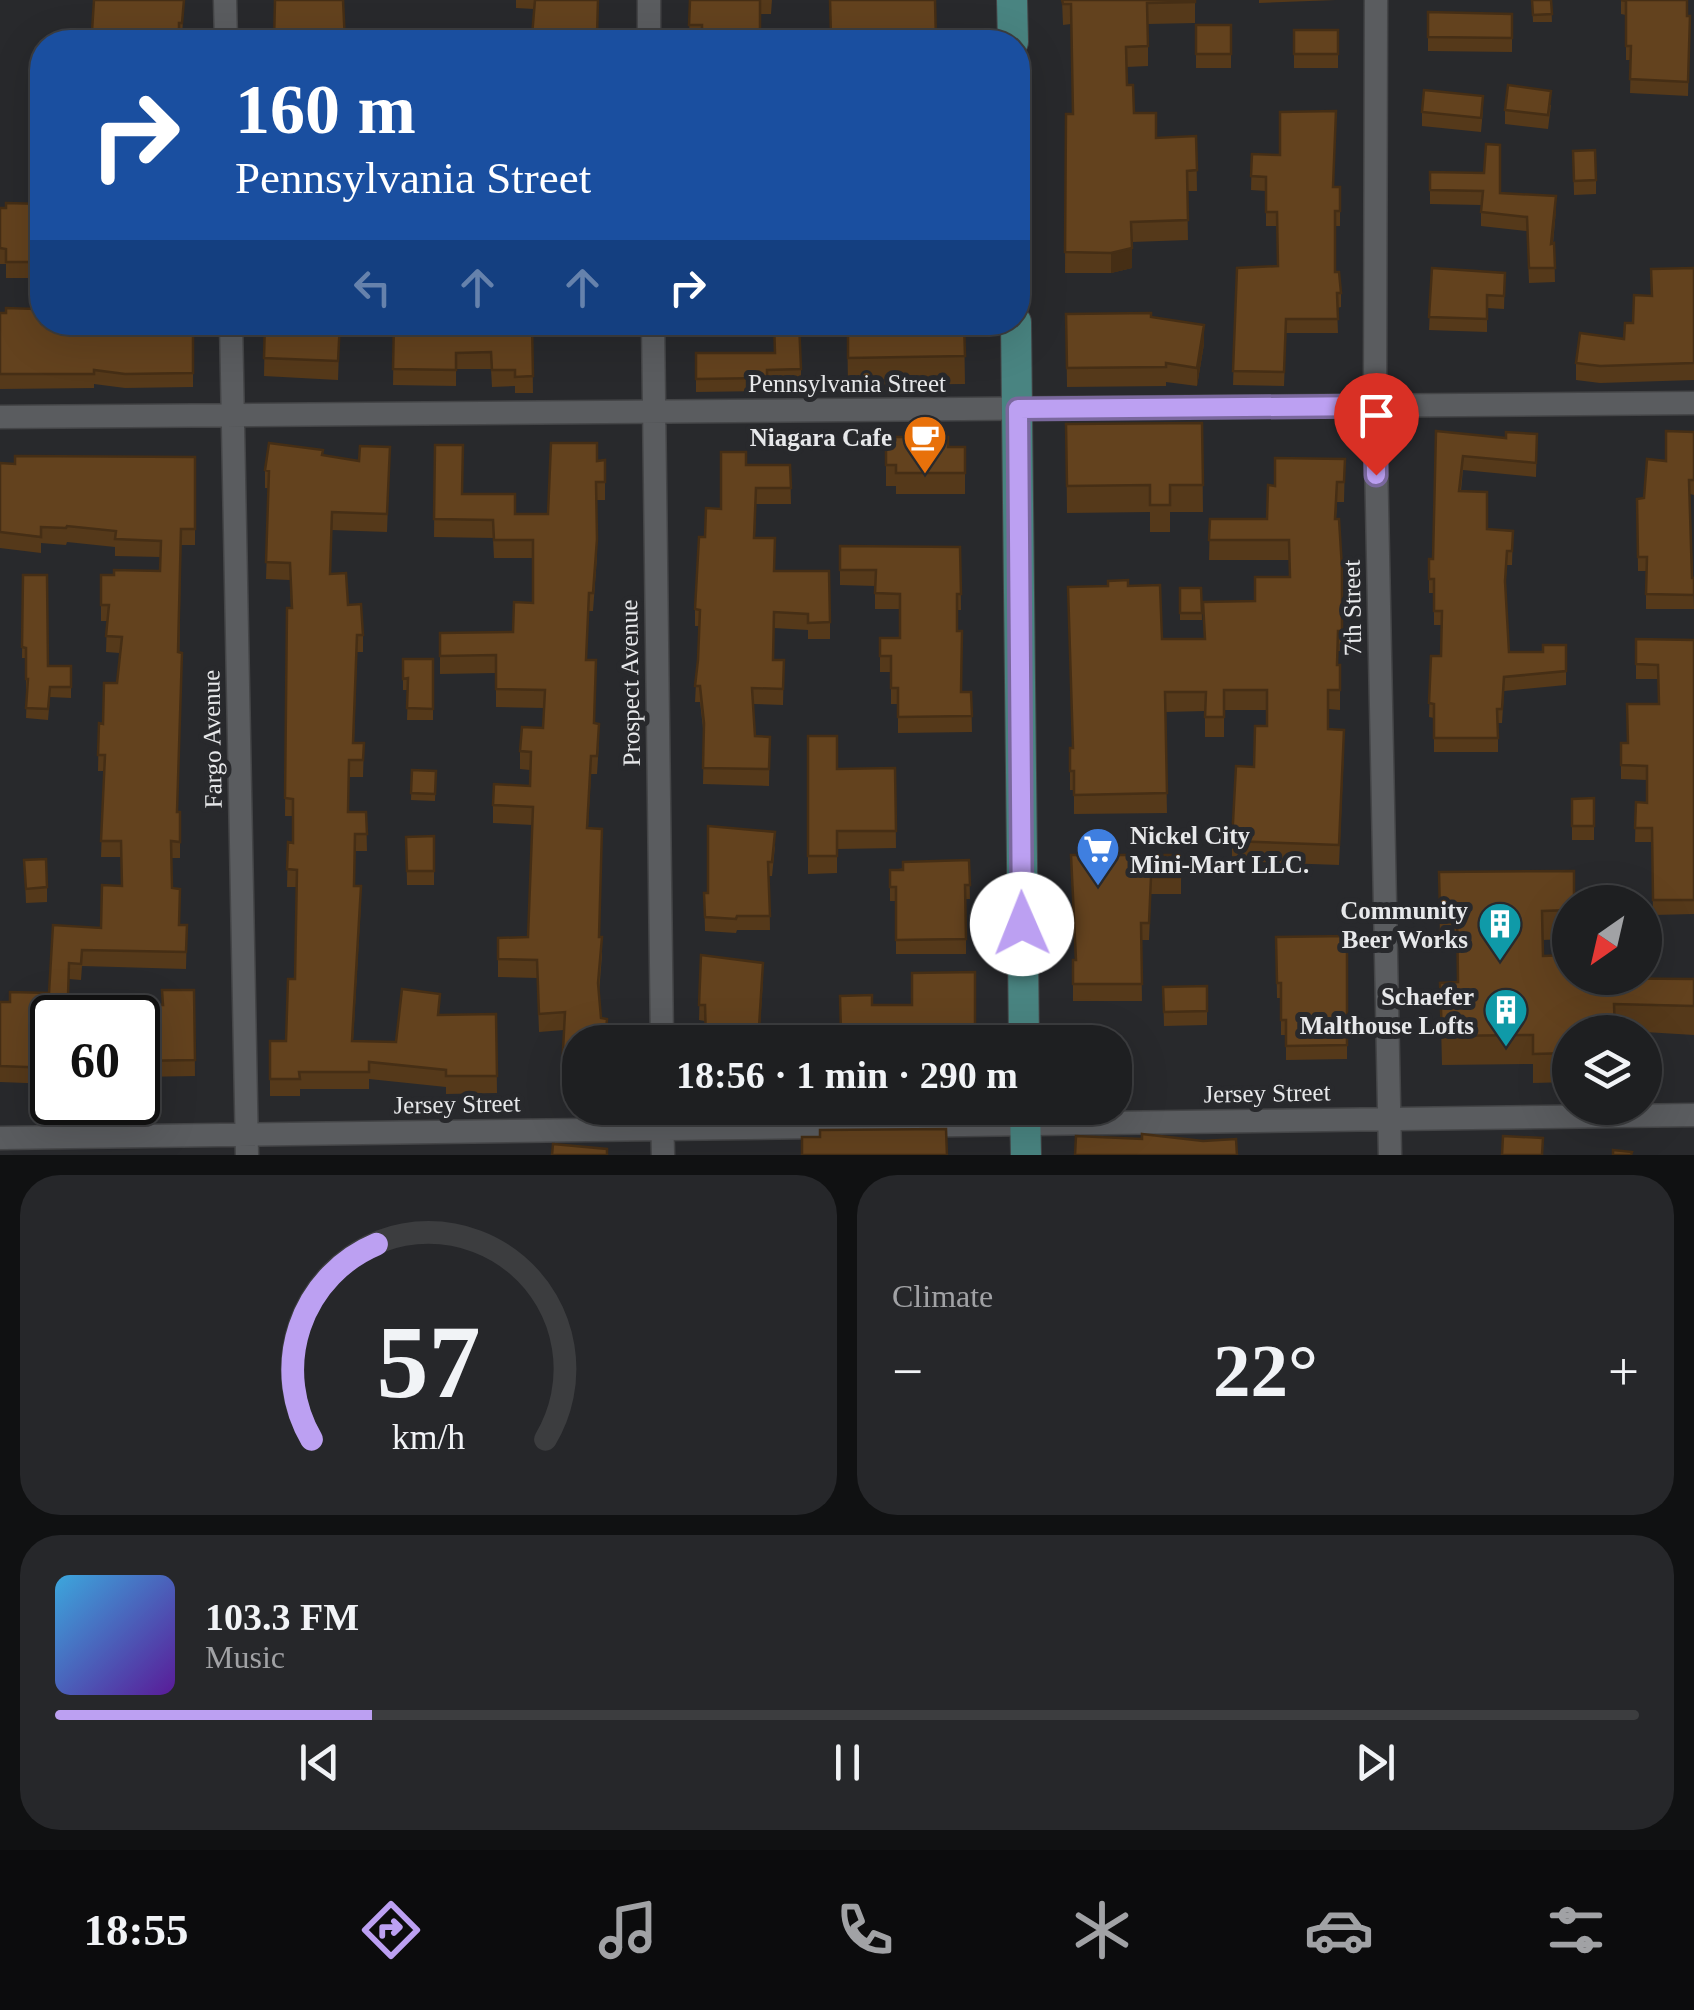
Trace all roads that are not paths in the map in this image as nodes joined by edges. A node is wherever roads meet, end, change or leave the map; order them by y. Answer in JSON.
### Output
{"nodes":[{"id":1,"x":225,"y":0,"type":"edge"},
{"id":2,"x":649,"y":0,"type":"edge"},
{"id":3,"x":1012,"y":0,"type":"edge"},
{"id":4,"x":1376,"y":0,"type":"edge"},
{"id":5,"x":226,"y":30,"type":"edge"},
{"id":6,"x":649,"y":30,"type":"edge"},
{"id":7,"x":1012,"y":30,"type":"edge"},
{"id":8,"x":232,"y":335,"type":"edge"},
{"id":9,"x":653,"y":335,"type":"edge"},
{"id":10,"x":1016,"y":335,"type":"edge"},
{"id":11,"x":1694,"y":404,"type":"edge"},
{"id":12,"x":1375,"y":406,"type":"junction"},
{"id":13,"x":1018,"y":409,"type":"junction"},
{"id":14,"x":654,"y":412,"type":"junction"},
{"id":15,"x":233,"y":416,"type":"junction"},
{"id":16,"x":0,"y":418,"type":"edge"},
{"id":17,"x":662,"y":1025,"type":"edge"},
{"id":18,"x":1024,"y":1025,"type":"edge"},
{"id":19,"x":1694,"y":1115,"type":"edge"},
{"id":20,"x":1132,"y":1117,"type":"edge"},
{"id":21,"x":1390,"y":1119,"type":"junction"},
{"id":22,"x":562,"y":1125,"type":"edge"},
{"id":23,"x":663,"y":1125,"type":"edge"},
{"id":24,"x":1025,"y":1125,"type":"edge"},
{"id":25,"x":0,"y":1138,"type":"edge"},
{"id":26,"x":247,"y":1145,"type":"edge"},
{"id":27,"x":663,"y":1155,"type":"edge"},
{"id":28,"x":1026,"y":1155,"type":"edge"},
{"id":29,"x":1390,"y":1155,"type":"edge"}],
"edges":[{"from":1,"to":5,"type":"street"},
{"from":2,"to":6,"type":"street"},
{"from":3,"to":7,"type":"main road"},
{"from":4,"to":12,"type":"street","name":"7th Street"},
{"from":8,"to":15,"type":"street","name":"Fargo Avenue"},
{"from":9,"to":14,"type":"street","name":"Prospect Avenue"},
{"from":10,"to":13,"type":"main road"},
{"from":11,"to":12,"type":"street","name":"Pennsylvania Street"},
{"from":12,"to":13,"type":"street","name":"Pennsylvania Street"},
{"from":12,"to":21,"type":"street","name":"7th Street"},
{"from":13,"to":14,"type":"street","name":"Pennsylvania Street"},
{"from":13,"to":18,"type":"main road"},
{"from":14,"to":15,"type":"street","name":"Pennsylvania Street"},
{"from":14,"to":17,"type":"street","name":"Prospect Avenue"},
{"from":15,"to":16,"type":"street","name":"Pennsylvania Street"},
{"from":15,"to":26,"type":"street","name":"Fargo Avenue"},
{"from":19,"to":21,"type":"street","name":"Jersey Street"},
{"from":20,"to":21,"type":"street","name":"Jersey Street"},
{"from":21,"to":29,"type":"street","name":"7th Street"},
{"from":22,"to":26,"type":"street","name":"Jersey Street"},
{"from":23,"to":27,"type":"street"},
{"from":24,"to":28,"type":"main road"},
{"from":25,"to":26,"type":"street","name":"Jersey Street"}]}
